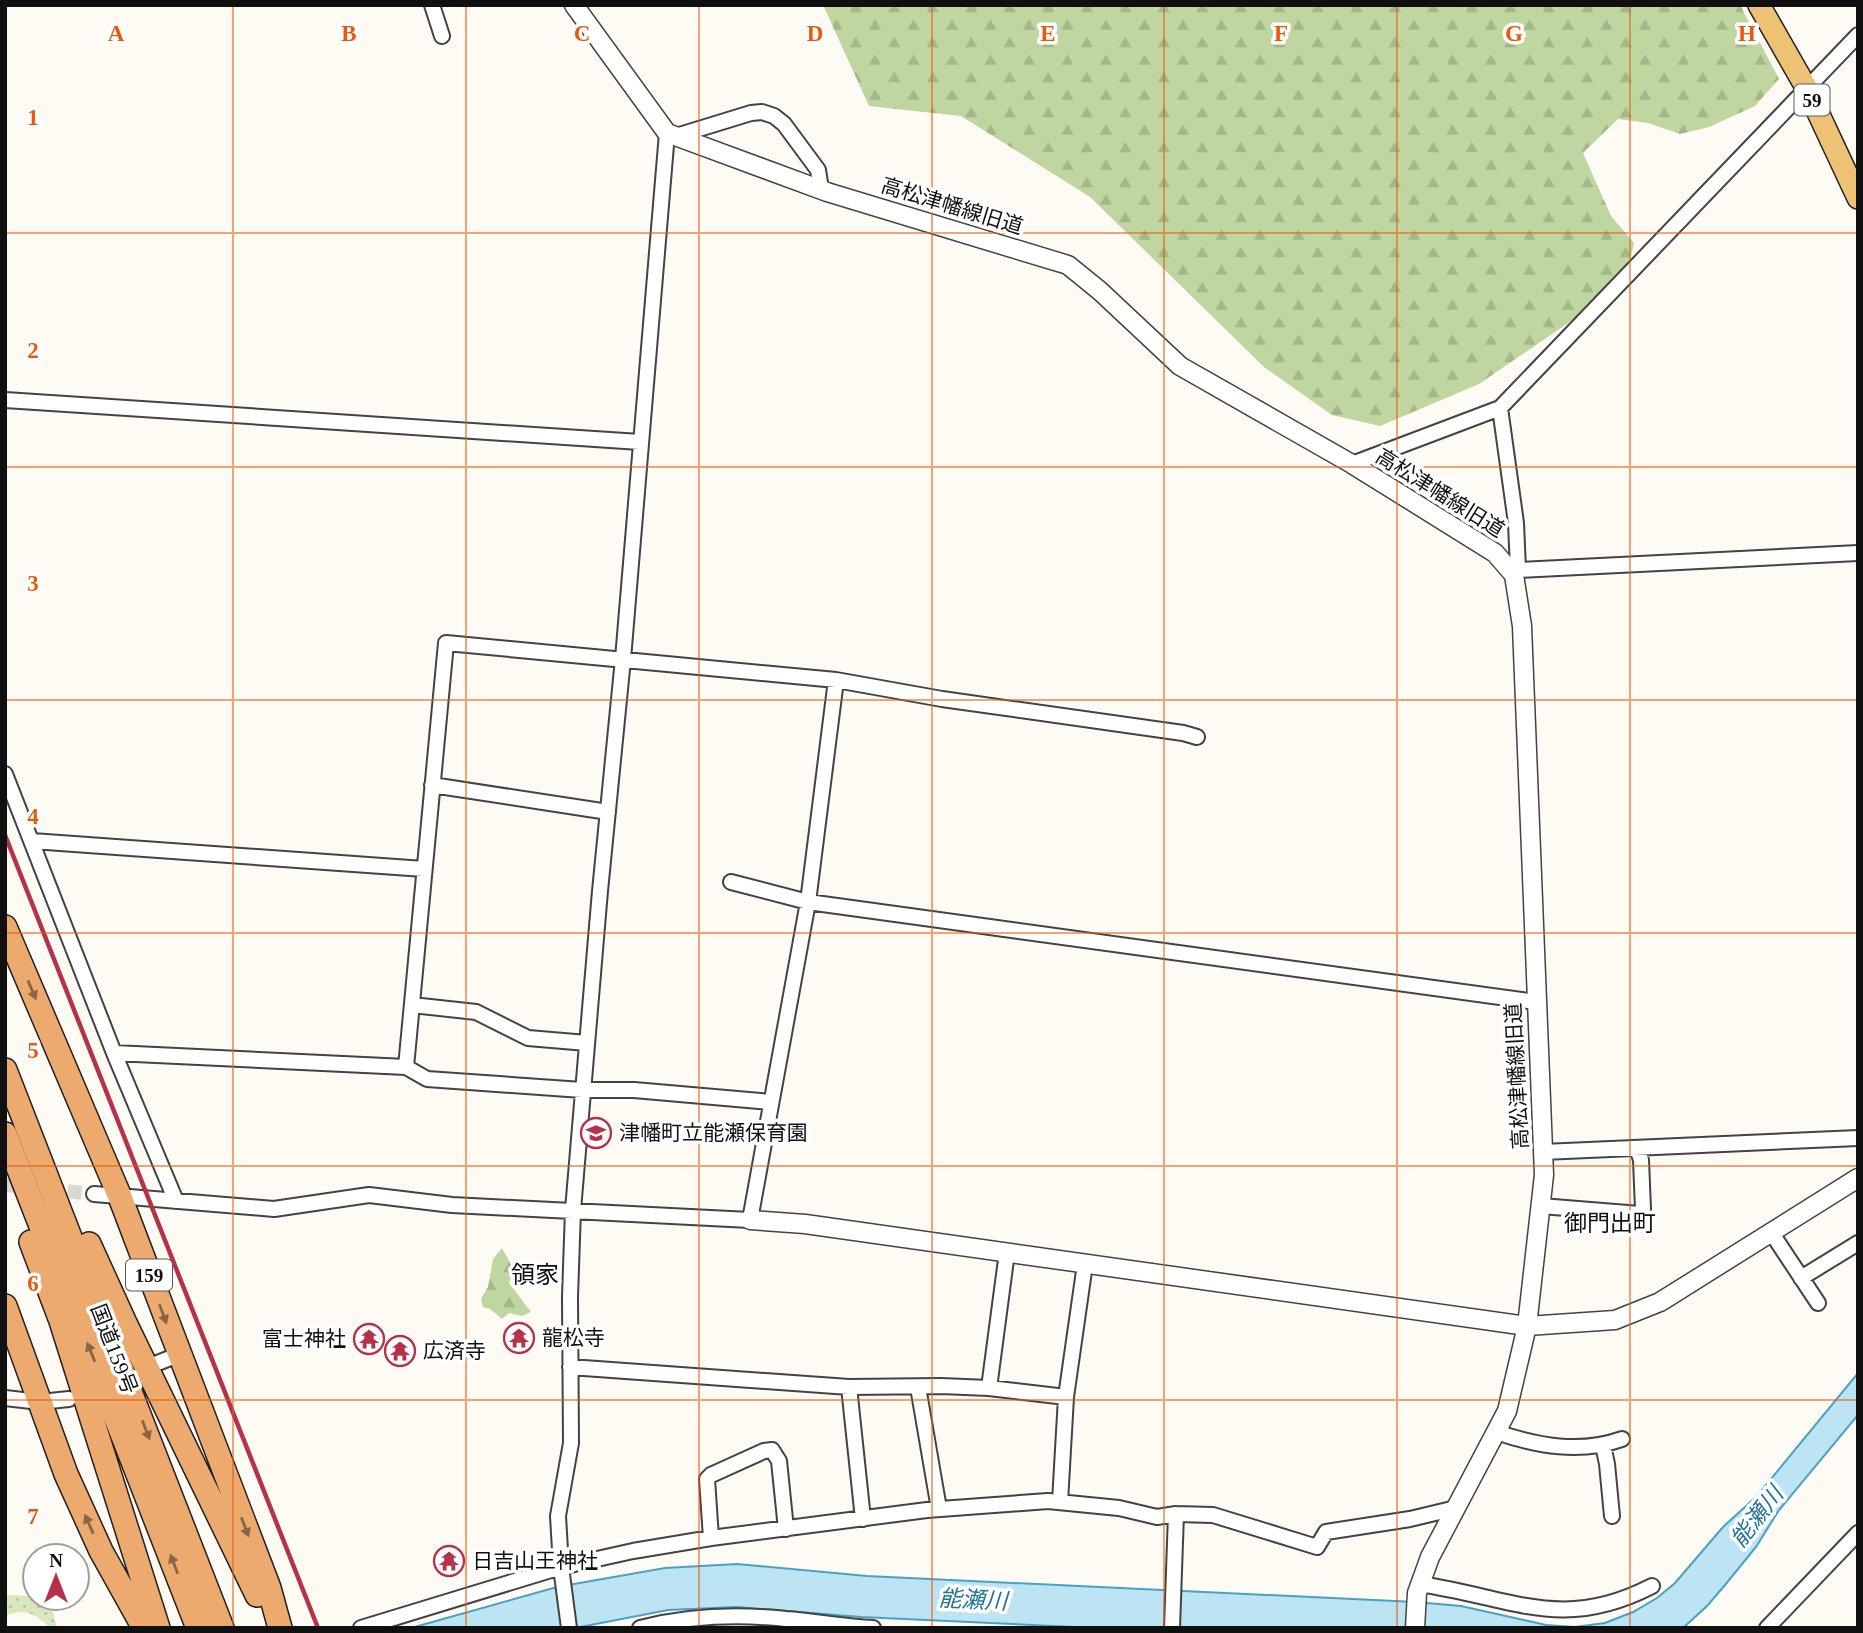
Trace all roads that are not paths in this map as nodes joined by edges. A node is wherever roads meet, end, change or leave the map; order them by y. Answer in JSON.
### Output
{"nodes":[{"id":1,"x":432,"y":5,"type":"edge"},
{"id":2,"x":574,"y":5,"type":"edge"},
{"id":3,"x":1759,"y":5,"type":"edge"},
{"id":4,"x":1858,"y":34,"type":"edge"},
{"id":5,"x":442,"y":36,"type":"dead end"},
{"id":6,"x":1807,"y":89,"type":"junction"},
{"id":7,"x":671,"y":134,"type":"junction"},
{"id":8,"x":821,"y":189,"type":"junction"},
{"id":9,"x":1858,"y":198,"type":"edge"},
{"id":10,"x":5,"y":400,"type":"edge"},
{"id":11,"x":1500,"y":408,"type":"junction"},
{"id":12,"x":640,"y":442,"type":"junction"},
{"id":13,"x":1352,"y":464,"type":"junction"},
{"id":14,"x":1858,"y":553,"type":"edge"},
{"id":15,"x":1516,"y":572,"type":"junction"},
{"id":16,"x":623,"y":659,"type":"junction"},
{"id":17,"x":836,"y":680,"type":"junction"},
{"id":18,"x":1197,"y":737,"type":"dead end"},
{"id":19,"x":5,"y":774,"type":"edge"},
{"id":20,"x":432,"y":785,"type":"junction"},
{"id":21,"x":608,"y":812,"type":"junction"},
{"id":22,"x":32,"y":841,"type":"junction"},
{"id":23,"x":424,"y":869,"type":"junction"},
{"id":24,"x":731,"y":882,"type":"dead end"},
{"id":25,"x":808,"y":902,"type":"junction"},
{"id":26,"x":5,"y":927,"type":"edge"},
{"id":27,"x":1536,"y":1002,"type":"junction"},
{"id":28,"x":412,"y":1005,"type":"junction"},
{"id":29,"x":587,"y":1043,"type":"junction"},
{"id":30,"x":114,"y":1053,"type":"junction"},
{"id":31,"x":406,"y":1067,"type":"junction"},
{"id":32,"x":5,"y":1070,"type":"edge"},
{"id":33,"x":582,"y":1090,"type":"junction"},
{"id":34,"x":771,"y":1102,"type":"junction"},
{"id":35,"x":5,"y":1133,"type":"edge"},
{"id":36,"x":1858,"y":1138,"type":"edge"},
{"id":37,"x":1637,"y":1148,"type":"junction"},
{"id":38,"x":37,"y":1150,"type":"junction"},
{"id":39,"x":1544,"y":1152,"type":"junction"},
{"id":40,"x":5,"y":1171,"type":"edge"},
{"id":41,"x":1858,"y":1178,"type":"edge"},
{"id":42,"x":94,"y":1194,"type":"tunnel mouth"},
{"id":43,"x":120,"y":1197,"type":"junction"},
{"id":44,"x":176,"y":1200,"type":"junction"},
{"id":45,"x":1541,"y":1206,"type":"junction"},
{"id":46,"x":573,"y":1210,"type":"junction"},
{"id":47,"x":750,"y":1220,"type":"junction"},
{"id":48,"x":1771,"y":1232,"type":"junction"},
{"id":49,"x":1858,"y":1243,"type":"edge"},
{"id":50,"x":1007,"y":1252,"type":"junction"},
{"id":51,"x":1085,"y":1264,"type":"junction"},
{"id":52,"x":1801,"y":1278,"type":"junction"},
{"id":53,"x":1818,"y":1303,"type":"dead end"},
{"id":54,"x":5,"y":1306,"type":"edge"},
{"id":55,"x":1527,"y":1326,"type":"junction"},
{"id":56,"x":178,"y":1355,"type":"junction"},
{"id":57,"x":155,"y":1364,"type":"dead end"},
{"id":58,"x":570,"y":1367,"type":"junction"},
{"id":59,"x":849,"y":1387,"type":"junction"},
{"id":60,"x":918,"y":1387,"type":"junction"},
{"id":61,"x":989,"y":1388,"type":"junction"},
{"id":62,"x":1066,"y":1397,"type":"junction"},
{"id":63,"x":5,"y":1398,"type":"edge"},
{"id":64,"x":69,"y":1399,"type":"dead end"},
{"id":65,"x":40,"y":1402,"type":"junction"},
{"id":66,"x":1496,"y":1432,"type":"junction"},
{"id":67,"x":1622,"y":1439,"type":"dead end"},
{"id":68,"x":1603,"y":1445,"type":"junction"},
{"id":69,"x":1060,"y":1502,"type":"junction"},
{"id":70,"x":1456,"y":1508,"type":"junction"},
{"id":71,"x":939,"y":1509,"type":"junction"},
{"id":72,"x":1177,"y":1514,"type":"junction"},
{"id":73,"x":1612,"y":1516,"type":"dead end"},
{"id":74,"x":863,"y":1519,"type":"junction"},
{"id":75,"x":786,"y":1528,"type":"junction"},
{"id":76,"x":1858,"y":1533,"type":"edge"},
{"id":77,"x":711,"y":1538,"type":"junction"},
{"id":78,"x":562,"y":1573,"type":"junction"},
{"id":79,"x":1652,"y":1586,"type":"dead end"},
{"id":80,"x":1418,"y":1589,"type":"junction"},
{"id":81,"x":144,"y":1628,"type":"edge"},
{"id":82,"x":158,"y":1628,"type":"edge"},
{"id":83,"x":198,"y":1628,"type":"edge"},
{"id":84,"x":222,"y":1628,"type":"edge"},
{"id":85,"x":277,"y":1628,"type":"edge"},
{"id":86,"x":361,"y":1628,"type":"edge"},
{"id":87,"x":569,"y":1628,"type":"edge"},
{"id":88,"x":640,"y":1628,"type":"edge"},
{"id":89,"x":873,"y":1628,"type":"edge"},
{"id":90,"x":1172,"y":1628,"type":"edge"},
{"id":91,"x":1415,"y":1628,"type":"edge"},
{"id":92,"x":1767,"y":1628,"type":"edge"}],
"edges":[{"from":1,"to":5,"type":"street"},
{"from":2,"to":7,"type":"street"},
{"from":3,"to":6,"type":"main road","number":"59"},
{"from":4,"to":6,"type":"street"},
{"from":6,"to":9,"type":"main road","number":"59"},
{"from":6,"to":11,"type":"street"},
{"from":7,"to":8,"type":"street","name":"高松津幡線旧道"},
{"from":7,"to":8,"type":"street"},
{"from":7,"to":12,"type":"street"},
{"from":8,"to":13,"type":"street","name":"高松津幡線旧道"},
{"from":10,"to":12,"type":"street"},
{"from":11,"to":13,"type":"street"},
{"from":11,"to":15,"type":"street"},
{"from":12,"to":16,"type":"street"},
{"from":13,"to":15,"type":"street","name":"高松津幡線旧道"},
{"from":14,"to":15,"type":"street"},
{"from":15,"to":27,"type":"street","name":"高松津幡線旧道"},
{"from":16,"to":17,"type":"street"},
{"from":16,"to":20,"type":"street"},
{"from":16,"to":21,"type":"street"},
{"from":17,"to":18,"type":"street"},
{"from":17,"to":25,"type":"street"},
{"from":19,"to":22,"type":"street"},
{"from":20,"to":21,"type":"street"},
{"from":20,"to":23,"type":"street"},
{"from":21,"to":29,"type":"street"},
{"from":22,"to":23,"type":"street"},
{"from":22,"to":30,"type":"street"},
{"from":23,"to":28,"type":"street"},
{"from":24,"to":25,"type":"street"},
{"from":25,"to":27,"type":"street"},
{"from":25,"to":34,"type":"street"},
{"from":26,"to":43,"type":"highway","number":"159","one_way":true},
{"from":27,"to":39,"type":"street","name":"高松津幡線旧道"},
{"from":28,"to":29,"type":"street"},
{"from":28,"to":31,"type":"street"},
{"from":29,"to":33,"type":"street"},
{"from":30,"to":31,"type":"street"},
{"from":30,"to":44,"type":"street"},
{"from":31,"to":33,"type":"street"},
{"from":32,"to":38,"type":"highway","name":"国道159号","number":"159"},
{"from":33,"to":34,"type":"street"},
{"from":33,"to":46,"type":"street"},
{"from":34,"to":47,"type":"street"},
{"from":83,"to":35,"type":"highway","name":"国道159号","one_way":true},
{"from":36,"to":37,"type":"street"},
{"from":37,"to":39,"type":"street"},
{"from":37,"to":45,"type":"street"},
{"from":38,"to":84,"type":"highway","name":"国道159号","number":"159","one_way":true},
{"from":38,"to":85,"type":"highway","number":"159"},
{"from":39,"to":45,"type":"street","name":"高松津幡線旧道"},
{"from":40,"to":82,"type":"highway"},
{"from":41,"to":48,"type":"street"},
{"from":42,"to":43,"type":"street"},
{"from":43,"to":44,"type":"street"},
{"from":43,"to":56,"type":"highway","number":"159","one_way":true},
{"from":44,"to":46,"type":"street"},
{"from":45,"to":55,"type":"street","name":"高松津幡線旧道"},
{"from":46,"to":47,"type":"street"},
{"from":46,"to":58,"type":"street"},
{"from":47,"to":50,"type":"street"},
{"from":48,"to":52,"type":"street"},
{"from":48,"to":55,"type":"street"},
{"from":49,"to":52,"type":"street"},
{"from":50,"to":51,"type":"street"},
{"from":50,"to":61,"type":"street"},
{"from":51,"to":55,"type":"street"},
{"from":51,"to":62,"type":"street"},
{"from":52,"to":53,"type":"street"},
{"from":54,"to":65,"type":"highway"},
{"from":55,"to":66,"type":"street","name":"高松津幡線旧道"},
{"from":56,"to":57,"type":"street"},
{"from":56,"to":85,"type":"highway","number":"159","one_way":true},
{"from":58,"to":59,"type":"street"},
{"from":58,"to":78,"type":"street"},
{"from":59,"to":60,"type":"street"},
{"from":59,"to":74,"type":"street"},
{"from":60,"to":61,"type":"street"},
{"from":60,"to":71,"type":"street"},
{"from":61,"to":62,"type":"street"},
{"from":62,"to":69,"type":"street"},
{"from":63,"to":65,"type":"street"},
{"from":64,"to":65,"type":"street"},
{"from":81,"to":65,"type":"highway","one_way":true},
{"from":66,"to":68,"type":"street"},
{"from":66,"to":70,"type":"street","name":"高松津幡線旧道"},
{"from":67,"to":68,"type":"street"},
{"from":68,"to":73,"type":"street"},
{"from":69,"to":71,"type":"street"},
{"from":69,"to":72,"type":"street"},
{"from":70,"to":72,"type":"street"},
{"from":70,"to":80,"type":"street","name":"高松津幡線旧道"},
{"from":71,"to":74,"type":"street"},
{"from":72,"to":90,"type":"street"},
{"from":74,"to":75,"type":"street"},
{"from":75,"to":77,"type":"street"},
{"from":75,"to":77,"type":"street"},
{"from":76,"to":92,"type":"street"},
{"from":77,"to":78,"type":"street"},
{"from":78,"to":86,"type":"street"},
{"from":78,"to":87,"type":"street"},
{"from":79,"to":80,"type":"street"},
{"from":80,"to":91,"type":"street","name":"高松津幡線旧道"},
{"from":88,"to":89,"type":"street"}]}
